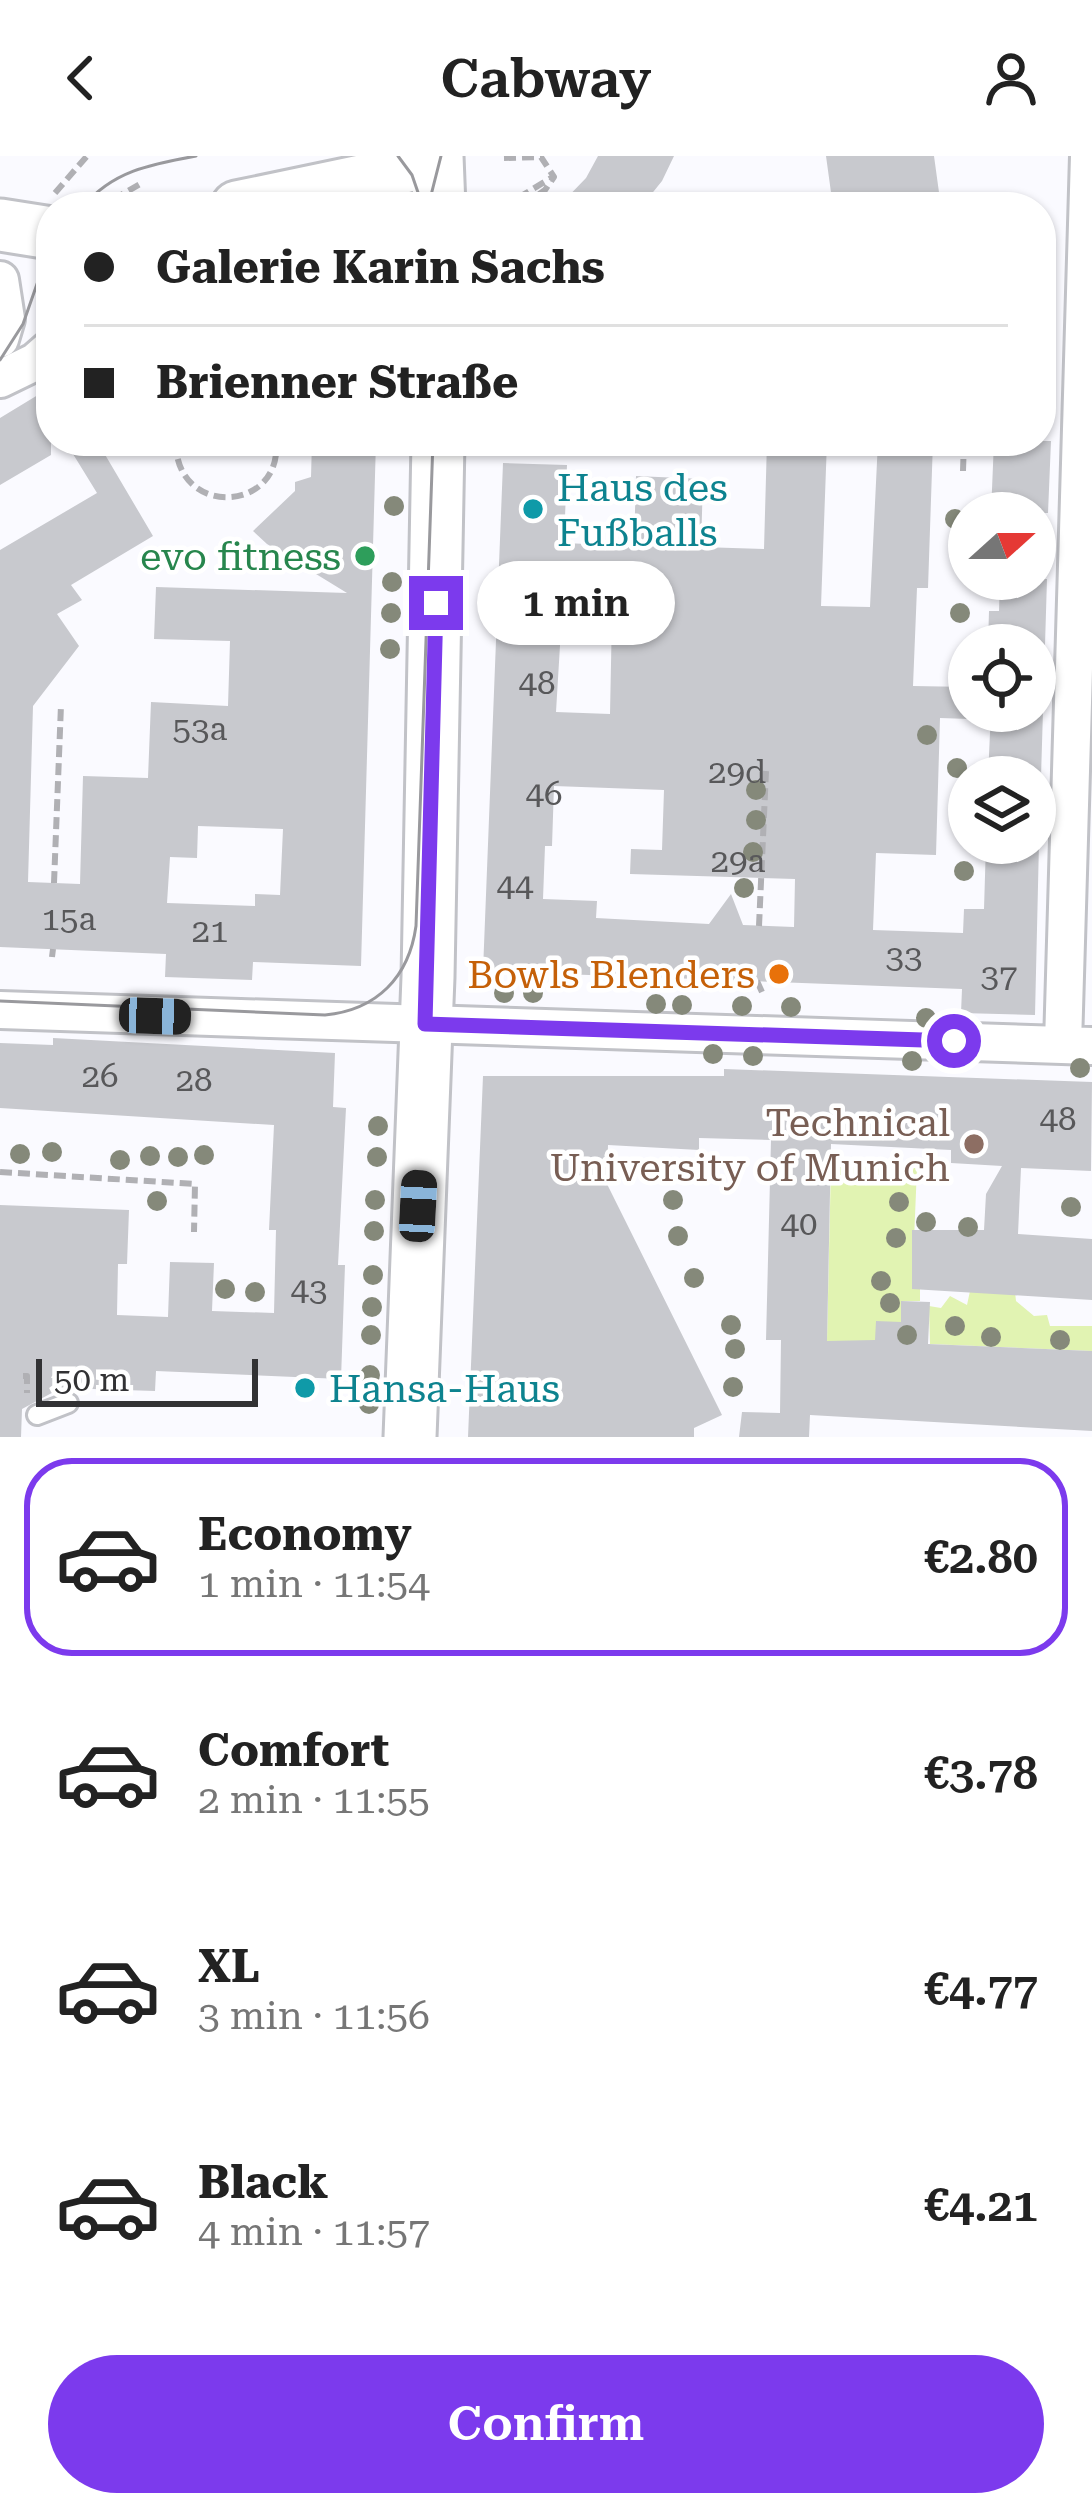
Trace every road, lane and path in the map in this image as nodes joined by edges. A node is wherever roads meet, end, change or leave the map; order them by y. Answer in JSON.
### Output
{"nodes":[{"id":1,"x":436,"y":156,"type":"edge"},
{"id":2,"x":544,"y":156,"type":"edge"},
{"id":3,"x":1089,"y":156,"type":"edge"},
{"id":4,"x":504,"y":158,"type":"edge"},
{"id":5,"x":554,"y":177,"type":"junction"},
{"id":6,"x":140,"y":184,"type":"dead end"},
{"id":7,"x":125,"y":192,"type":"edge"},
{"id":8,"x":309,"y":192,"type":"edge"},
{"id":9,"x":438,"y":192,"type":"edge"},
{"id":10,"x":525,"y":192,"type":"edge"},
{"id":11,"x":542,"y":192,"type":"edge"},
{"id":12,"x":0,"y":225,"type":"edge"},
{"id":13,"x":36,"y":231,"type":"edge"},
{"id":14,"x":0,"y":280,"type":"edge"},
{"id":15,"x":0,"y":339,"type":"edge"},
{"id":16,"x":36,"y":361,"type":"edge"},
{"id":17,"x":0,"y":379,"type":"edge"},
{"id":18,"x":178,"y":456,"type":"edge"},
{"id":19,"x":275,"y":456,"type":"edge"},
{"id":20,"x":438,"y":456,"type":"edge"},
{"id":21,"x":964,"y":456,"type":"edge"},
{"id":22,"x":963,"y":471,"type":"dead end"},
{"id":23,"x":61,"y":704,"type":"dead end"},
{"id":24,"x":766,"y":771,"type":"dead end"},
{"id":25,"x":54,"y":883,"type":"dead end"},
{"id":26,"x":759,"y":926,"type":"dead end"},
{"id":27,"x":757,"y":981,"type":"dead end"},
{"id":28,"x":762,"y":992,"type":"dead end"},
{"id":29,"x":0,"y":1010,"type":"edge"},
{"id":30,"x":425,"y":1024,"type":"junction"},
{"id":31,"x":1077,"y":1045,"type":"edge"},
{"id":32,"x":0,"y":1172,"type":"edge"},
{"id":33,"x":194,"y":1232,"type":"dead end"},
{"id":34,"x":23,"y":1376,"type":"dead end"},
{"id":35,"x":27,"y":1395,"type":"dead end"},
{"id":36,"x":68,"y":1403,"type":"dead end"},
{"id":37,"x":37,"y":1415,"type":"dead end"},
{"id":38,"x":410,"y":1437,"type":"edge"}],
"edges":[{"from":1,"to":8,"type":"main road"},
{"from":1,"to":9,"type":"main road"},
{"from":2,"to":4,"type":"path"},
{"from":2,"to":5,"type":"path"},
{"from":3,"to":31,"type":"street"},
{"from":5,"to":10,"type":"path"},
{"from":5,"to":11,"type":"path"},
{"from":6,"to":7,"type":"path"},
{"from":12,"to":13,"type":"main road"},
{"from":14,"to":15,"type":"street"},
{"from":16,"to":17,"type":"street"},
{"from":18,"to":19,"type":"path"},
{"from":20,"to":30,"type":"main road"},
{"from":21,"to":22,"type":"path"},
{"from":23,"to":25,"type":"path"},
{"from":24,"to":26,"type":"path"},
{"from":27,"to":28,"type":"path"},
{"from":29,"to":30,"type":"street"},
{"from":30,"to":31,"type":"street"},
{"from":30,"to":38,"type":"main road"},
{"from":32,"to":33,"type":"path"},
{"from":34,"to":35,"type":"path"},
{"from":36,"to":37,"type":"lane"}]}
